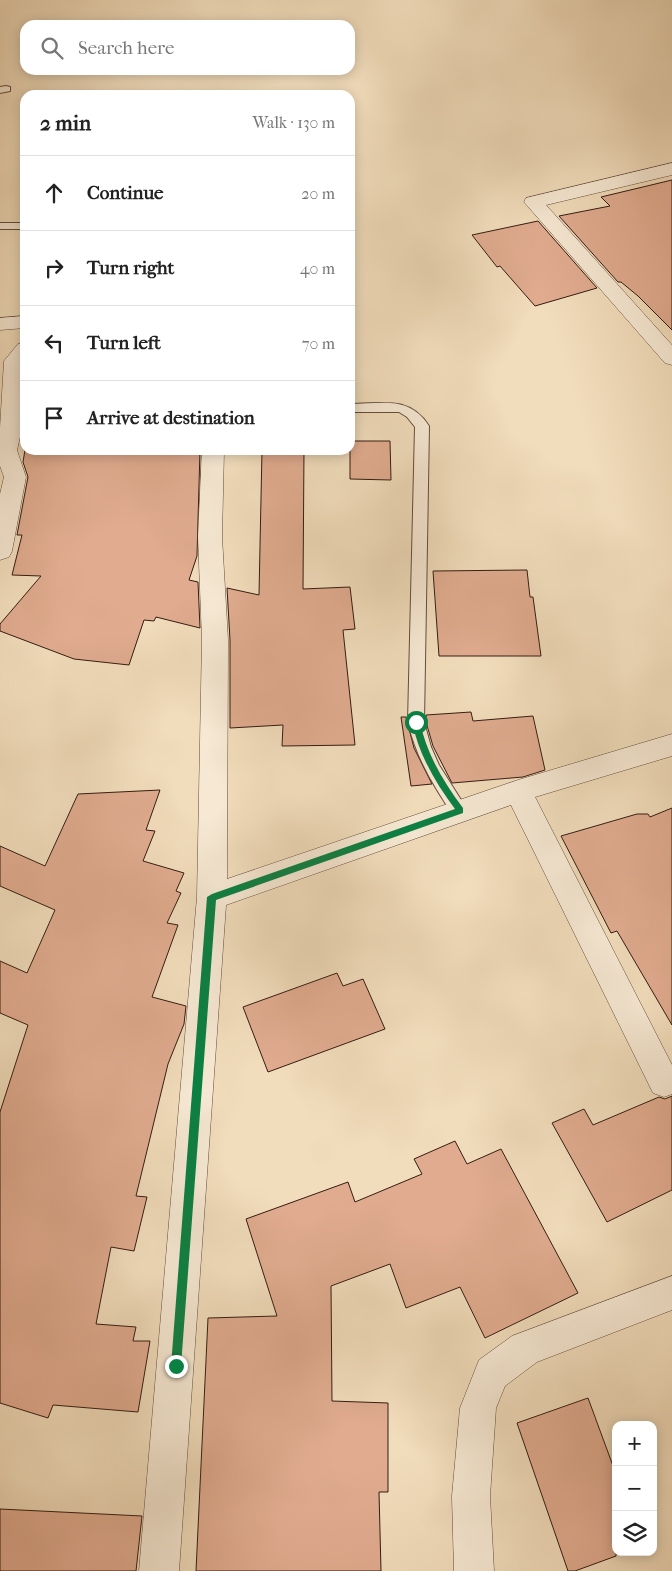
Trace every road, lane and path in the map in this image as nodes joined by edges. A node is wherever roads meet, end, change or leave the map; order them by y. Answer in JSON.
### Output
{"nodes":[{"id":1,"x":672,"y":169,"type":"edge"},
{"id":2,"x":0,"y":226,"type":"edge"},
{"id":3,"x":20,"y":226,"type":"edge"},
{"id":4,"x":20,"y":322,"type":"edge"},
{"id":5,"x":0,"y":324,"type":"edge"},
{"id":6,"x":20,"y":356,"type":"edge"},
{"id":7,"x":672,"y":358,"type":"edge"},
{"id":8,"x":355,"y":408,"type":"edge"},
{"id":9,"x":213,"y":455,"type":"edge"},
{"id":10,"x":0,"y":551,"type":"edge"},
{"id":11,"x":672,"y":745,"type":"edge"},
{"id":12,"x":518,"y":791,"type":"junction"},
{"id":13,"x":460,"y":811,"type":"junction"},
{"id":14,"x":212,"y":897,"type":"junction"},
{"id":15,"x":664,"y":1082,"type":"dead end"},
{"id":16,"x":672,"y":1293,"type":"edge"},
{"id":17,"x":160,"y":1571,"type":"edge"},
{"id":18,"x":474,"y":1571,"type":"edge"}],
"edges":[{"from":1,"to":7,"type":"street"},
{"from":2,"to":3,"type":"lane"},
{"from":4,"to":5,"type":"street"},
{"from":6,"to":10,"type":"street"},
{"from":8,"to":13,"type":"lane"},
{"from":9,"to":14,"type":"street"},
{"from":11,"to":12,"type":"street"},
{"from":12,"to":13,"type":"street"},
{"from":12,"to":15,"type":"street"},
{"from":13,"to":14,"type":"street"},
{"from":14,"to":17,"type":"street"},
{"from":16,"to":18,"type":"street"}]}
